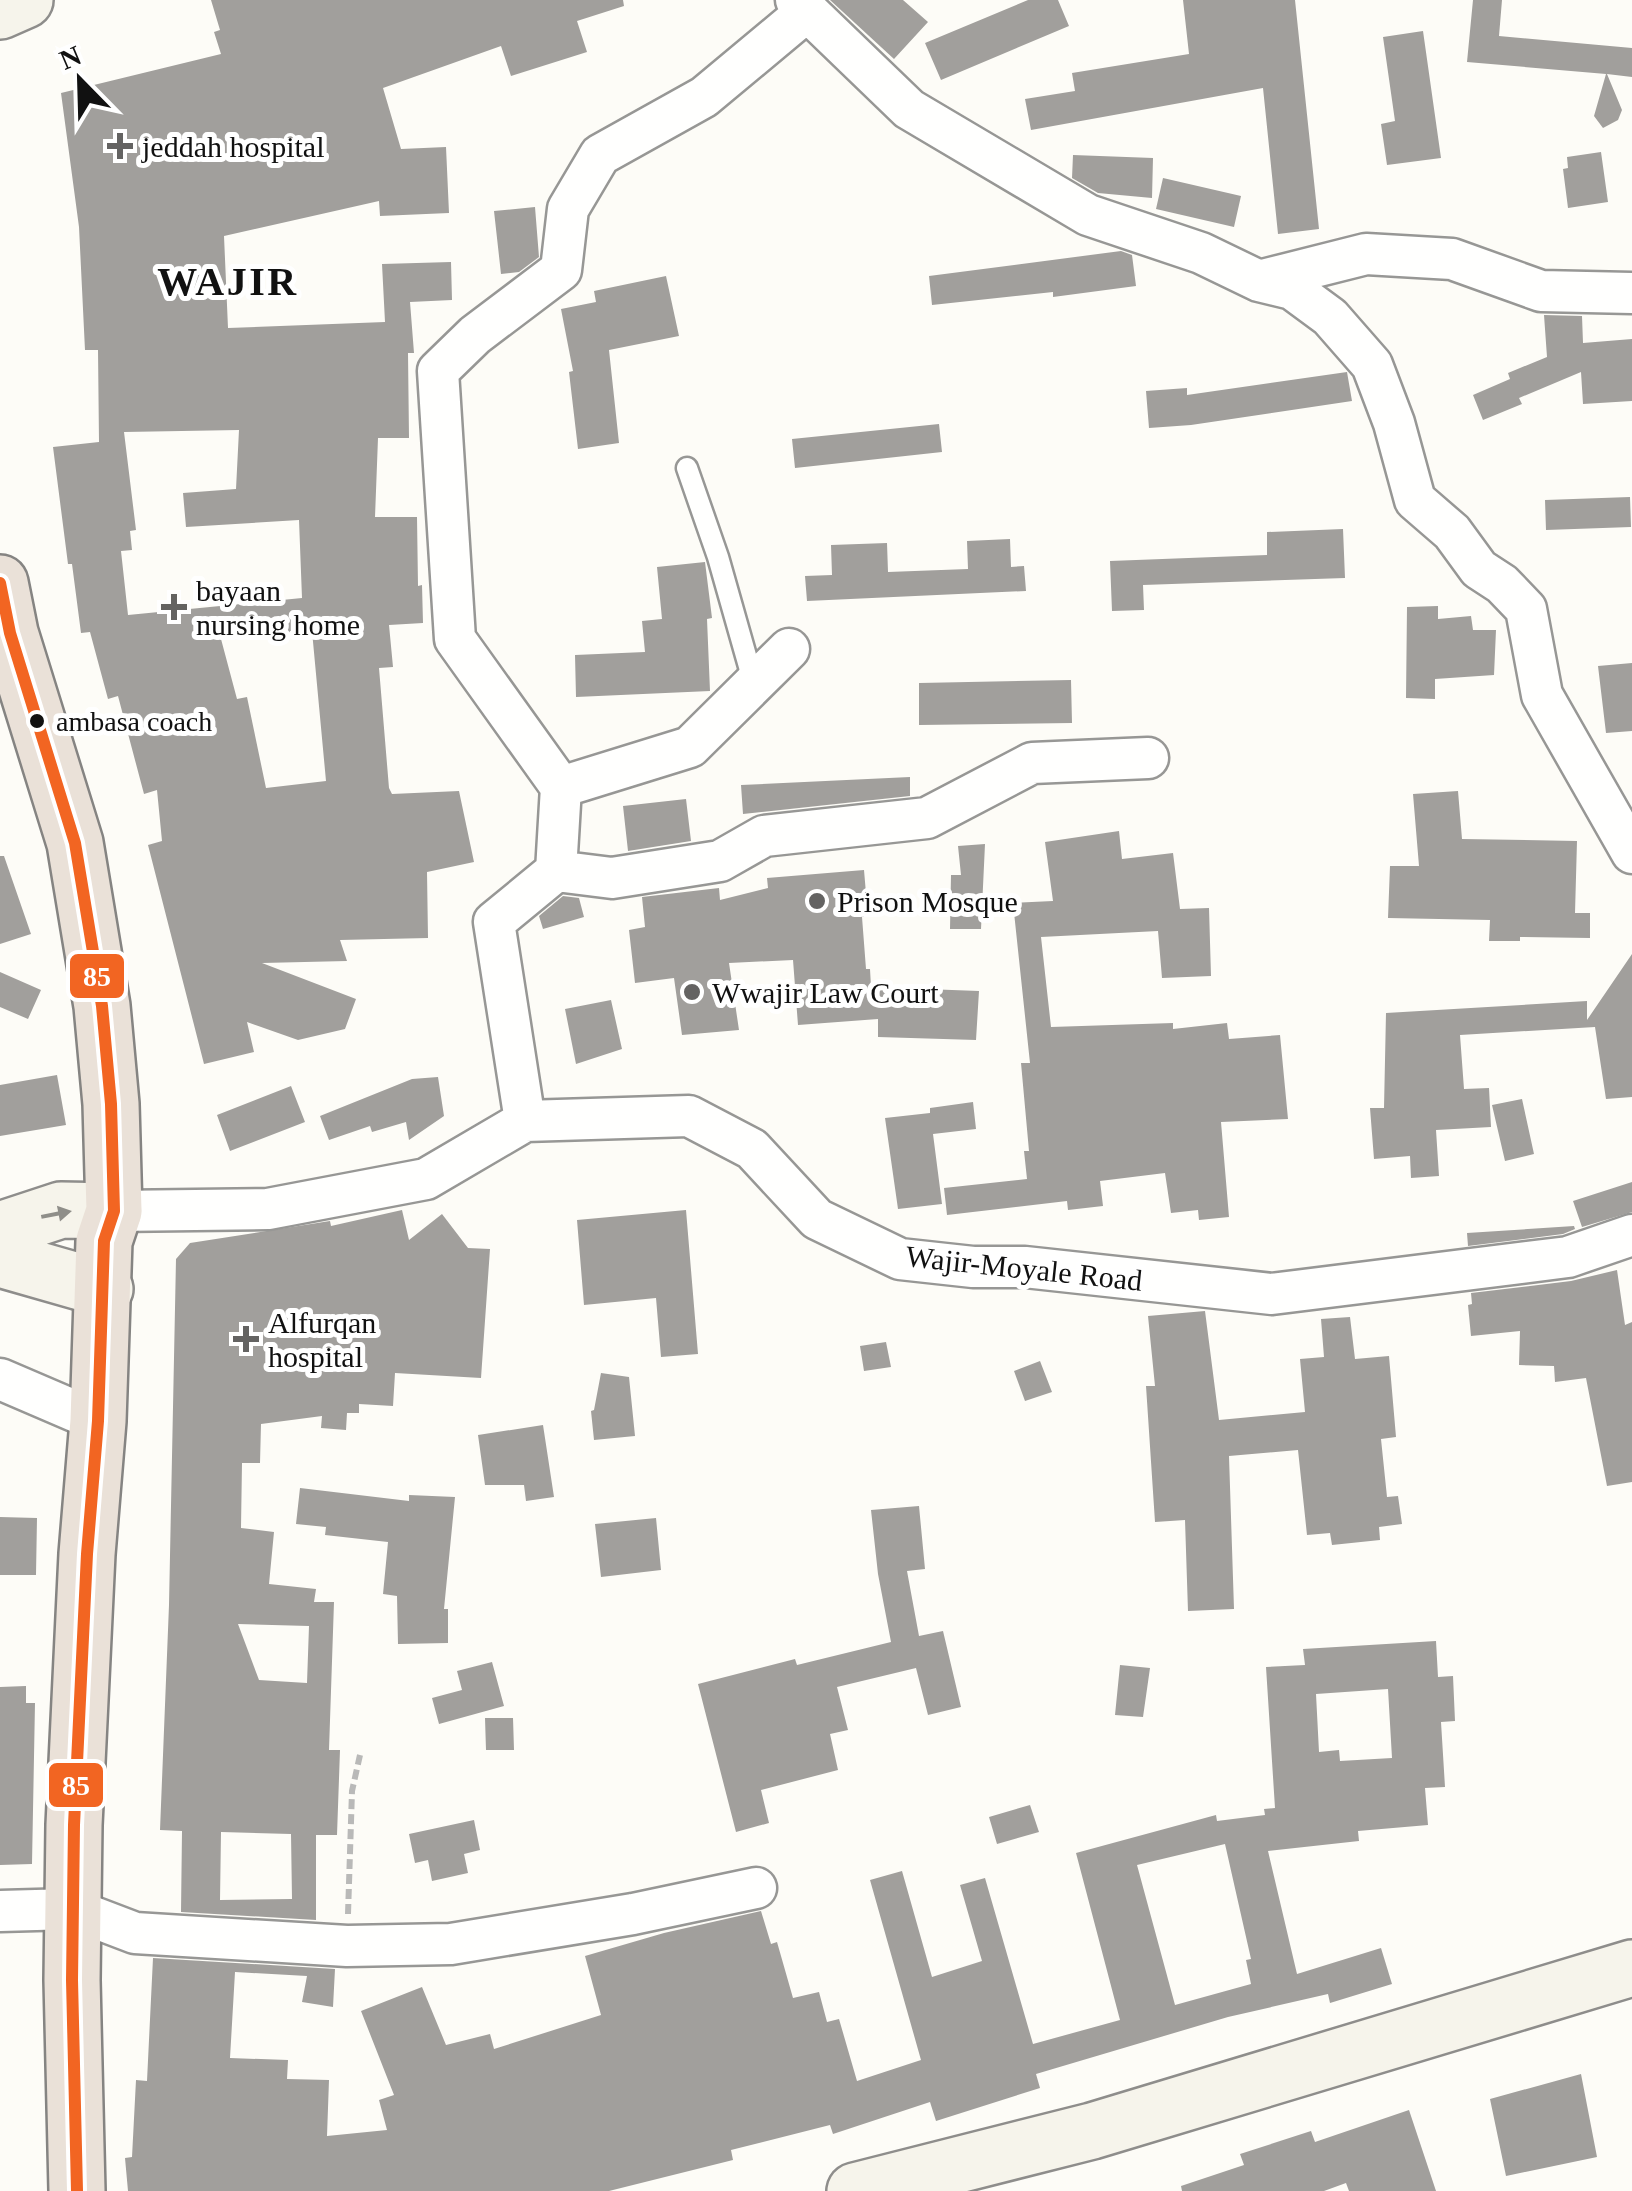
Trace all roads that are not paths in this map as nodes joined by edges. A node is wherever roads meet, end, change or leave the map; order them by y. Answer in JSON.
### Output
{"nodes":[{"id":1,"x":25,"y":0,"type":"edge"},
{"id":2,"x":801,"y":6,"type":"edge"},
{"id":3,"x":0,"y":11,"type":"edge"},
{"id":4,"x":1259,"y":281,"type":"junction"},
{"id":5,"x":1632,"y":293,"type":"edge"},
{"id":6,"x":687,"y":468,"type":"dead end"},
{"id":7,"x":0,"y":583,"type":"edge"},
{"id":8,"x":789,"y":649,"type":"dead end"},
{"id":9,"x":754,"y":684,"type":"junction"},
{"id":10,"x":1148,"y":758,"type":"dead end"},
{"id":11,"x":561,"y":788,"type":"junction"},
{"id":12,"x":1632,"y":854,"type":"edge"},
{"id":13,"x":556,"y":871,"type":"junction"},
{"id":14,"x":525,"y":1121,"type":"junction"},
{"id":15,"x":114,"y":1210,"type":"junction"},
{"id":16,"x":0,"y":1230,"type":"edge"},
{"id":17,"x":1632,"y":1235,"type":"edge"},
{"id":18,"x":0,"y":1258,"type":"edge"},
{"id":19,"x":104,"y":1289,"type":"junction"},
{"id":20,"x":0,"y":1379,"type":"edge"},
{"id":21,"x":98,"y":1421,"type":"junction"},
{"id":22,"x":756,"y":1888,"type":"dead end"},
{"id":23,"x":72,"y":1909,"type":"junction"},
{"id":24,"x":0,"y":1911,"type":"edge"},
{"id":25,"x":1632,"y":1968,"type":"edge"},
{"id":26,"x":78,"y":2191,"type":"edge"},
{"id":27,"x":855,"y":2191,"type":"edge"}],
"edges":[{"from":1,"to":3,"type":"street"},
{"from":2,"to":4,"type":"street"},
{"from":2,"to":11,"type":"street"},
{"from":4,"to":5,"type":"street"},
{"from":4,"to":12,"type":"street"},
{"from":6,"to":9,"type":"lane"},
{"from":7,"to":15,"type":"highway"},
{"from":8,"to":9,"type":"street"},
{"from":9,"to":11,"type":"street"},
{"from":10,"to":13,"type":"street"},
{"from":11,"to":13,"type":"street"},
{"from":13,"to":14,"type":"street"},
{"from":14,"to":15,"type":"street","name":"Wajir-Moyale Road"},
{"from":14,"to":17,"type":"street","name":"Wajir-Moyale Road"},
{"from":16,"to":15,"type":"street","one_way":true},
{"from":15,"to":19,"type":"highway"},
{"from":18,"to":19,"type":"street"},
{"from":19,"to":21,"type":"highway"},
{"from":20,"to":21,"type":"street"},
{"from":21,"to":23,"type":"highway"},
{"from":22,"to":23,"type":"street"},
{"from":23,"to":24,"type":"street"},
{"from":23,"to":26,"type":"highway"},
{"from":25,"to":27,"type":"street"}]}
